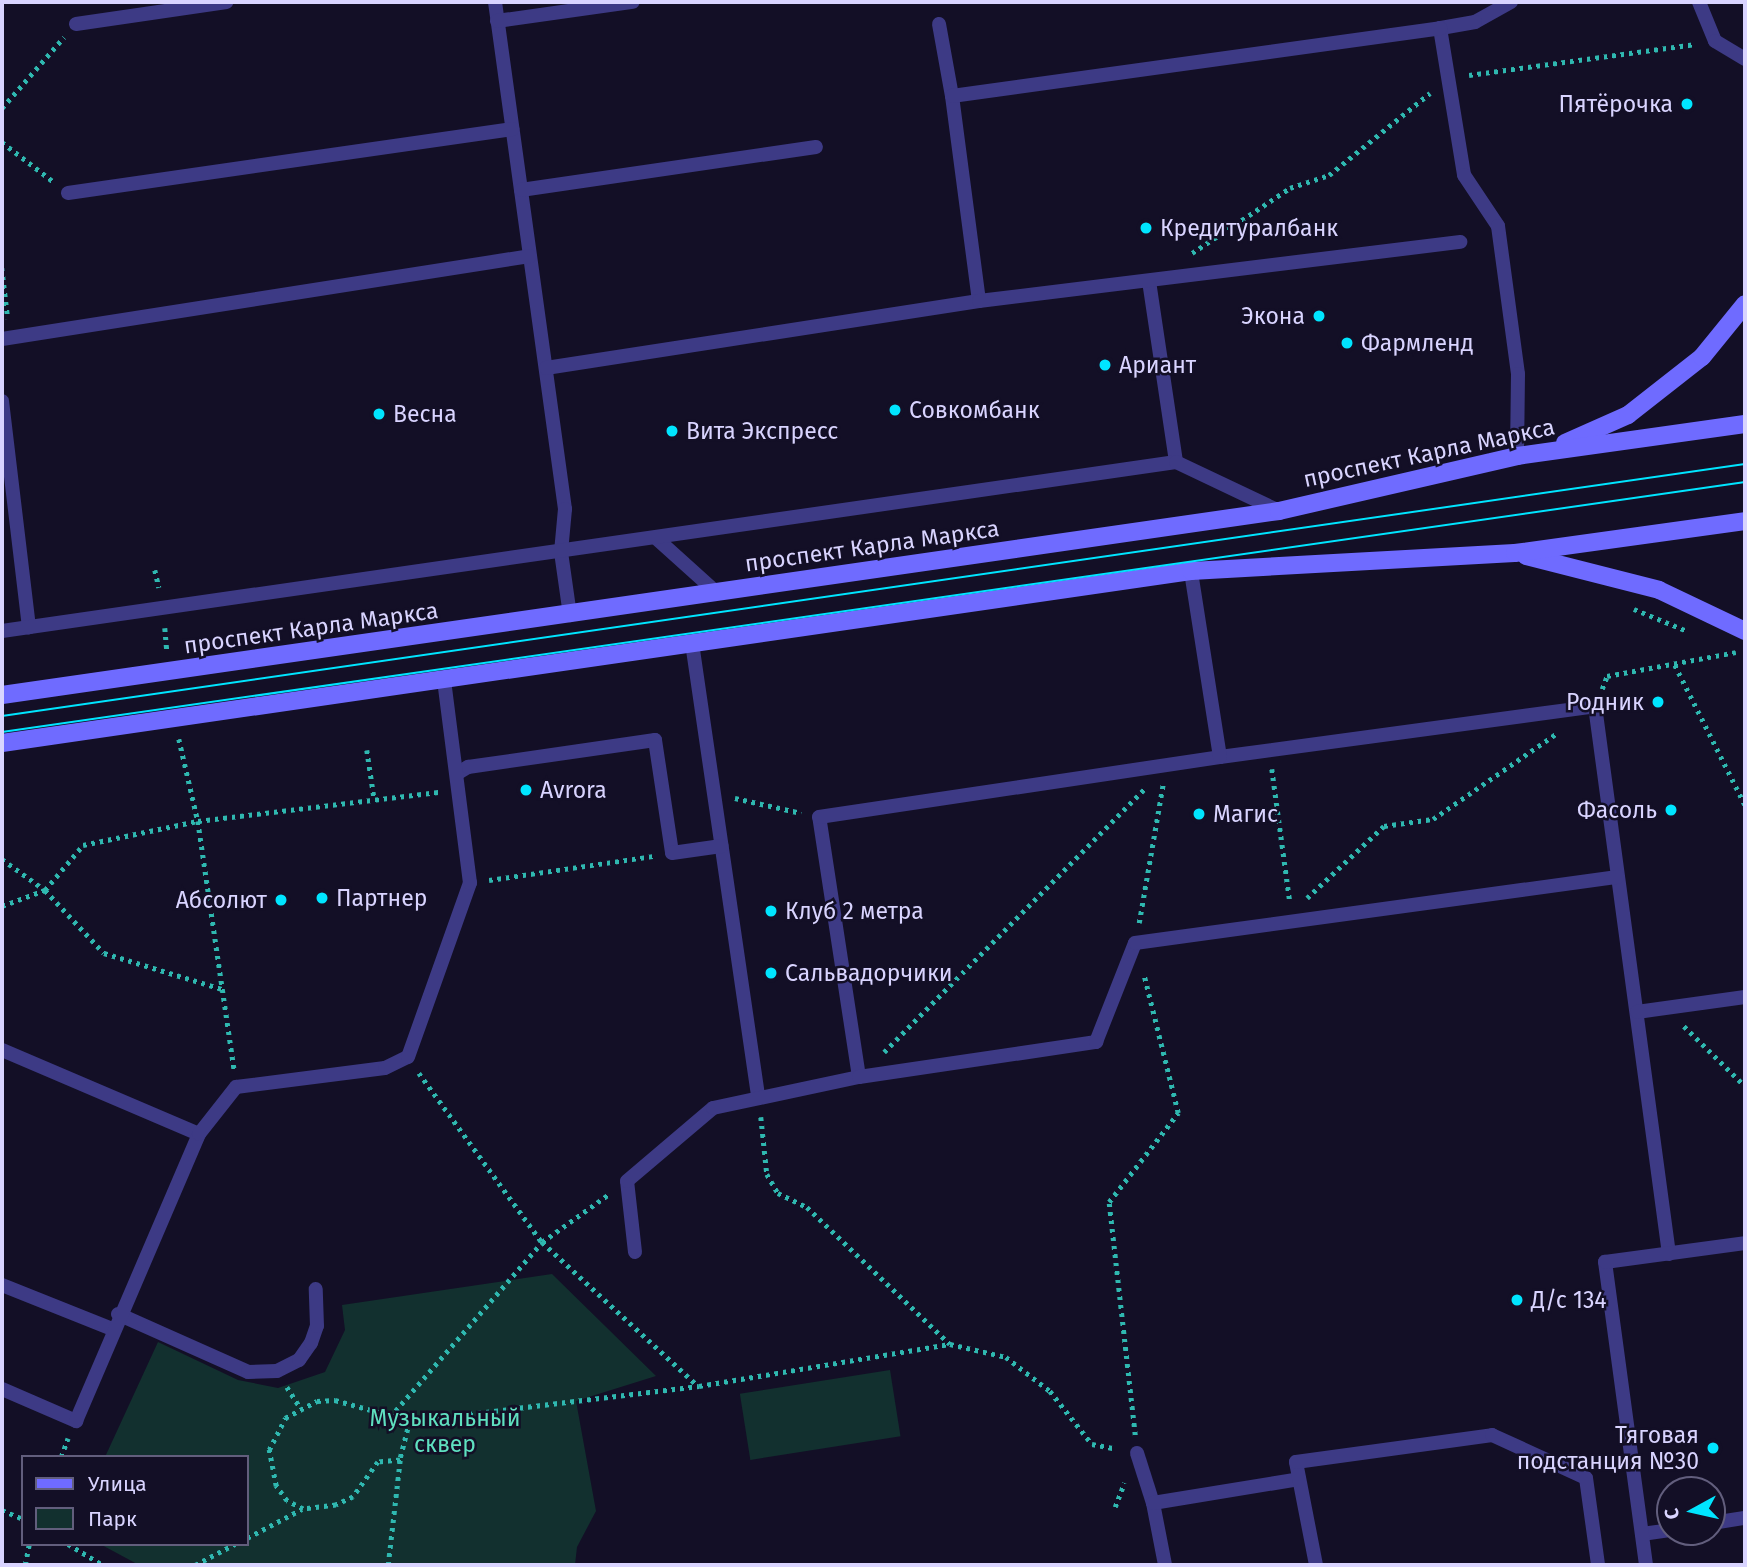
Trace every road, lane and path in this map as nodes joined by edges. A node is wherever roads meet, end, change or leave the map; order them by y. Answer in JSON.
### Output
{"nodes":[{"id":1,"x":226,"y":2,"type":"edge"},
{"id":2,"x":495,"y":2,"type":"edge"},
{"id":3,"x":633,"y":2,"type":"edge"},
{"id":4,"x":1511,"y":2,"type":"edge"},
{"id":5,"x":1699,"y":2,"type":"edge"},
{"id":6,"x":497,"y":21,"type":"junction"},
{"id":7,"x":76,"y":24,"type":"joint"},
{"id":8,"x":940,"y":24,"type":"dead end"},
{"id":9,"x":1440,"y":28,"type":"junction"},
{"id":10,"x":1745,"y":59,"type":"edge"},
{"id":11,"x":952,"y":96,"type":"junction"},
{"id":12,"x":2,"y":108,"type":"edge"},
{"id":13,"x":513,"y":129,"type":"junction"},
{"id":14,"x":2,"y":142,"type":"edge"},
{"id":15,"x":816,"y":147,"type":"dead end"},
{"id":16,"x":521,"y":190,"type":"junction"},
{"id":17,"x":68,"y":192,"type":"joint"},
{"id":18,"x":1460,"y":242,"type":"dead end"},
{"id":19,"x":530,"y":256,"type":"junction"},
{"id":20,"x":2,"y":268,"type":"edge"},
{"id":21,"x":1149,"y":281,"type":"junction"},
{"id":22,"x":978,"y":302,"type":"junction"},
{"id":23,"x":1745,"y":304,"type":"edge"},
{"id":24,"x":6,"y":338,"type":"edge"},
{"id":25,"x":546,"y":368,"type":"junction"},
{"id":26,"x":2,"y":401,"type":"edge"},
{"id":27,"x":1745,"y":424,"type":"edge"},
{"id":28,"x":4,"y":443,"type":"edge"},
{"id":29,"x":1547,"y":451,"type":"junction"},
{"id":30,"x":1517,"y":456,"type":"junction"},
{"id":31,"x":1175,"y":462,"type":"junction"},
{"id":32,"x":1279,"y":511,"type":"junction"},
{"id":33,"x":1745,"y":521,"type":"edge"},
{"id":34,"x":656,"y":538,"type":"junction"},
{"id":35,"x":561,"y":552,"type":"junction"},
{"id":36,"x":1515,"y":553,"type":"junction"},
{"id":37,"x":1191,"y":571,"type":"junction"},
{"id":38,"x":718,"y":593,"type":"junction"},
{"id":39,"x":1631,"y":608,"type":"dead end"},
{"id":40,"x":570,"y":615,"type":"junction"},
{"id":41,"x":29,"y":627,"type":"junction"},
{"id":42,"x":2,"y":631,"type":"edge"},
{"id":43,"x":1745,"y":631,"type":"edge"},
{"id":44,"x":1690,"y":632,"type":"dead end"},
{"id":45,"x":692,"y":643,"type":"junction"},
{"id":46,"x":1726,"y":647,"type":"dead end"},
{"id":47,"x":1737,"y":652,"type":"junction"},
{"id":48,"x":1745,"y":657,"type":"edge"},
{"id":49,"x":1675,"y":665,"type":"junction"},
{"id":50,"x":444,"y":679,"type":"junction"},
{"id":51,"x":2,"y":695,"type":"edge"},
{"id":52,"x":1595,"y":706,"type":"junction"},
{"id":53,"x":1563,"y":729,"type":"dead end"},
{"id":54,"x":2,"y":743,"type":"edge"},
{"id":55,"x":367,"y":750,"type":"dead end"},
{"id":56,"x":1269,"y":751,"type":"junction"},
{"id":57,"x":1220,"y":757,"type":"junction"},
{"id":58,"x":1166,"y":765,"type":"junction"},
{"id":59,"x":458,"y":774,"type":"junction"},
{"id":60,"x":186,"y":776,"type":"dead end"},
{"id":61,"x":461,"y":790,"type":"junction"},
{"id":62,"x":714,"y":793,"type":"junction"},
{"id":63,"x":374,"y":797,"type":"junction"},
{"id":64,"x":1745,"y":805,"type":"edge"},
{"id":65,"x":819,"y":817,"type":"junction"},
{"id":66,"x":198,"y":821,"type":"junction"},
{"id":67,"x":722,"y":846,"type":"junction"},
{"id":68,"x":672,"y":853,"type":"junction"},
{"id":69,"x":2,"y":859,"type":"edge"},
{"id":70,"x":1618,"y":877,"type":"junction"},
{"id":71,"x":470,"y":883,"type":"junction"},
{"id":72,"x":45,"y":890,"type":"junction"},
{"id":73,"x":2,"y":906,"type":"edge"},
{"id":74,"x":1292,"y":913,"type":"junction"},
{"id":75,"x":1277,"y":923,"type":"junction"},
{"id":76,"x":1135,"y":943,"type":"junction"},
{"id":77,"x":222,"y":989,"type":"junction"},
{"id":78,"x":1745,"y":997,"type":"edge"},
{"id":79,"x":1666,"y":1008,"type":"junction"},
{"id":80,"x":1637,"y":1012,"type":"junction"},
{"id":81,"x":2,"y":1050,"type":"edge"},
{"id":82,"x":408,"y":1057,"type":"junction"},
{"id":83,"x":859,"y":1077,"type":"junction"},
{"id":84,"x":1745,"y":1086,"type":"edge"},
{"id":85,"x":236,"y":1087,"type":"junction"},
{"id":86,"x":758,"y":1096,"type":"junction"},
{"id":87,"x":199,"y":1134,"type":"junction"},
{"id":88,"x":626,"y":1181,"type":"junction"},
{"id":89,"x":542,"y":1242,"type":"junction"},
{"id":90,"x":1745,"y":1243,"type":"edge"},
{"id":91,"x":635,"y":1252,"type":"dead end"},
{"id":92,"x":1669,"y":1254,"type":"junction"},
{"id":93,"x":2,"y":1285,"type":"edge"},
{"id":94,"x":316,"y":1289,"type":"dead end"},
{"id":95,"x":118,"y":1314,"type":"junction"},
{"id":96,"x":112,"y":1329,"type":"junction"},
{"id":97,"x":950,"y":1344,"type":"junction"},
{"id":98,"x":699,"y":1386,"type":"junction"},
{"id":99,"x":2,"y":1389,"type":"edge"},
{"id":100,"x":390,"y":1417,"type":"junction"},
{"id":101,"x":411,"y":1421,"type":"junction"},
{"id":102,"x":1137,"y":1453,"type":"junction"},
{"id":103,"x":400,"y":1460,"type":"junction"},
{"id":104,"x":1299,"y":1479,"type":"junction"},
{"id":105,"x":1153,"y":1503,"type":"junction"},
{"id":106,"x":1115,"y":1507,"type":"dead end"},
{"id":107,"x":303,"y":1509,"type":"junction"},
{"id":108,"x":2,"y":1510,"type":"edge"},
{"id":109,"x":21,"y":1518,"type":"edge"},
{"id":110,"x":1745,"y":1518,"type":"edge"},
{"id":111,"x":1726,"y":1521,"type":"edge"},
{"id":112,"x":1656,"y":1532,"type":"edge"},
{"id":113,"x":1642,"y":1534,"type":"junction"},
{"id":114,"x":248,"y":1537,"type":"edge"},
{"id":115,"x":29,"y":1546,"type":"edge"},
{"id":116,"x":71,"y":1546,"type":"edge"},
{"id":117,"x":231,"y":1546,"type":"edge"},
{"id":118,"x":25,"y":1565,"type":"edge"},
{"id":119,"x":103,"y":1565,"type":"edge"},
{"id":120,"x":195,"y":1565,"type":"edge"},
{"id":121,"x":388,"y":1565,"type":"edge"},
{"id":122,"x":1165,"y":1565,"type":"edge"},
{"id":123,"x":1316,"y":1565,"type":"edge"},
{"id":124,"x":1598,"y":1565,"type":"edge"},
{"id":125,"x":1646,"y":1565,"type":"edge"}],
"edges":[{"from":1,"to":7,"type":"lane"},
{"from":2,"to":6,"type":"lane"},
{"from":3,"to":6,"type":"lane"},
{"from":4,"to":9,"type":"lane"},
{"from":5,"to":10,"type":"lane"},
{"from":6,"to":13,"type":"lane"},
{"from":7,"to":12,"type":"path"},
{"from":8,"to":11,"type":"lane"},
{"from":9,"to":11,"type":"lane"},
{"from":9,"to":30,"type":"lane"},
{"from":11,"to":22,"type":"lane"},
{"from":13,"to":16,"type":"lane"},
{"from":13,"to":17,"type":"lane"},
{"from":14,"to":17,"type":"path"},
{"from":15,"to":16,"type":"lane"},
{"from":16,"to":19,"type":"lane"},
{"from":18,"to":21,"type":"lane"},
{"from":19,"to":24,"type":"lane"},
{"from":19,"to":25,"type":"lane"},
{"from":20,"to":24,"type":"path"},
{"from":21,"to":22,"type":"lane"},
{"from":21,"to":31,"type":"lane"},
{"from":22,"to":25,"type":"lane"},
{"from":23,"to":29,"type":"main road"},
{"from":25,"to":35,"type":"lane"},
{"from":26,"to":28,"type":"lane"},
{"from":27,"to":29,"type":"main road","name":"проспект Карла Маркса"},
{"from":28,"to":41,"type":"lane"},
{"from":29,"to":30,"type":"main road","name":"проспект Карла Маркса"},
{"from":30,"to":32,"type":"main road","name":"проспект Карла Маркса"},
{"from":31,"to":32,"type":"lane"},
{"from":31,"to":34,"type":"lane"},
{"from":32,"to":38,"type":"main road","name":"проспект Карла Маркса"},
{"from":33,"to":36,"type":"main road"},
{"from":34,"to":35,"type":"lane"},
{"from":34,"to":38,"type":"lane"},
{"from":35,"to":40,"type":"lane"},
{"from":35,"to":41,"type":"lane"},
{"from":36,"to":37,"type":"main road"},
{"from":36,"to":43,"type":"main road"},
{"from":37,"to":45,"type":"main road"},
{"from":37,"to":57,"type":"lane"},
{"from":38,"to":40,"type":"main road","name":"проспект Карла Маркса"},
{"from":39,"to":44,"type":"path"},
{"from":40,"to":51,"type":"main road","name":"проспект Карла Маркса"},
{"from":41,"to":42,"type":"lane"},
{"from":45,"to":50,"type":"main road"},
{"from":45,"to":62,"type":"lane"},
{"from":46,"to":47,"type":"path"},
{"from":47,"to":48,"type":"path"},
{"from":47,"to":49,"type":"path"},
{"from":49,"to":52,"type":"path"},
{"from":49,"to":64,"type":"path"},
{"from":50,"to":54,"type":"main road"},
{"from":50,"to":59,"type":"lane"},
{"from":52,"to":56,"type":"lane"},
{"from":52,"to":70,"type":"lane"},
{"from":53,"to":74,"type":"path"},
{"from":55,"to":63,"type":"path"},
{"from":56,"to":57,"type":"lane"},
{"from":56,"to":74,"type":"path"},
{"from":57,"to":58,"type":"lane"},
{"from":58,"to":65,"type":"lane"},
{"from":58,"to":76,"type":"path"},
{"from":58,"to":83,"type":"path"},
{"from":59,"to":61,"type":"lane"},
{"from":59,"to":68,"type":"lane"},
{"from":60,"to":66,"type":"path"},
{"from":61,"to":63,"type":"path"},
{"from":61,"to":71,"type":"lane"},
{"from":62,"to":65,"type":"path"},
{"from":62,"to":67,"type":"lane"},
{"from":63,"to":66,"type":"path"},
{"from":65,"to":83,"type":"lane"},
{"from":66,"to":72,"type":"path"},
{"from":66,"to":77,"type":"path"},
{"from":67,"to":68,"type":"lane"},
{"from":67,"to":86,"type":"lane"},
{"from":68,"to":71,"type":"path"},
{"from":69,"to":72,"type":"path"},
{"from":70,"to":75,"type":"lane"},
{"from":70,"to":80,"type":"lane"},
{"from":71,"to":82,"type":"lane"},
{"from":72,"to":73,"type":"path"},
{"from":72,"to":77,"type":"path"},
{"from":74,"to":75,"type":"path"},
{"from":75,"to":76,"type":"lane"},
{"from":76,"to":83,"type":"lane"},
{"from":76,"to":102,"type":"path"},
{"from":77,"to":85,"type":"path"},
{"from":78,"to":79,"type":"lane"},
{"from":79,"to":80,"type":"lane"},
{"from":79,"to":84,"type":"path"},
{"from":80,"to":92,"type":"lane"},
{"from":81,"to":87,"type":"lane"},
{"from":82,"to":85,"type":"lane"},
{"from":82,"to":89,"type":"path"},
{"from":83,"to":86,"type":"lane"},
{"from":85,"to":87,"type":"lane"},
{"from":86,"to":88,"type":"lane"},
{"from":86,"to":97,"type":"path"},
{"from":87,"to":95,"type":"lane"},
{"from":88,"to":89,"type":"path"},
{"from":88,"to":91,"type":"lane"},
{"from":89,"to":98,"type":"path"},
{"from":89,"to":100,"type":"path"},
{"from":90,"to":92,"type":"lane"},
{"from":92,"to":113,"type":"lane"},
{"from":93,"to":96,"type":"lane"},
{"from":94,"to":95,"type":"lane"},
{"from":95,"to":96,"type":"lane"},
{"from":96,"to":99,"type":"lane"},
{"from":97,"to":98,"type":"path"},
{"from":97,"to":102,"type":"path"},
{"from":98,"to":101,"type":"path"},
{"from":100,"to":101,"type":"path"},
{"from":100,"to":107,"type":"path"},
{"from":101,"to":103,"type":"path"},
{"from":102,"to":105,"type":"lane"},
{"from":102,"to":106,"type":"path"},
{"from":103,"to":107,"type":"path"},
{"from":103,"to":121,"type":"path"},
{"from":104,"to":105,"type":"lane"},
{"from":104,"to":123,"type":"lane"},
{"from":104,"to":124,"type":"lane"},
{"from":105,"to":122,"type":"lane"},
{"from":107,"to":114,"type":"path"},
{"from":108,"to":109,"type":"path"},
{"from":110,"to":111,"type":"lane"},
{"from":112,"to":113,"type":"lane"},
{"from":113,"to":125,"type":"lane"},
{"from":115,"to":118,"type":"path"},
{"from":116,"to":119,"type":"path"},
{"from":117,"to":120,"type":"path"}]}
